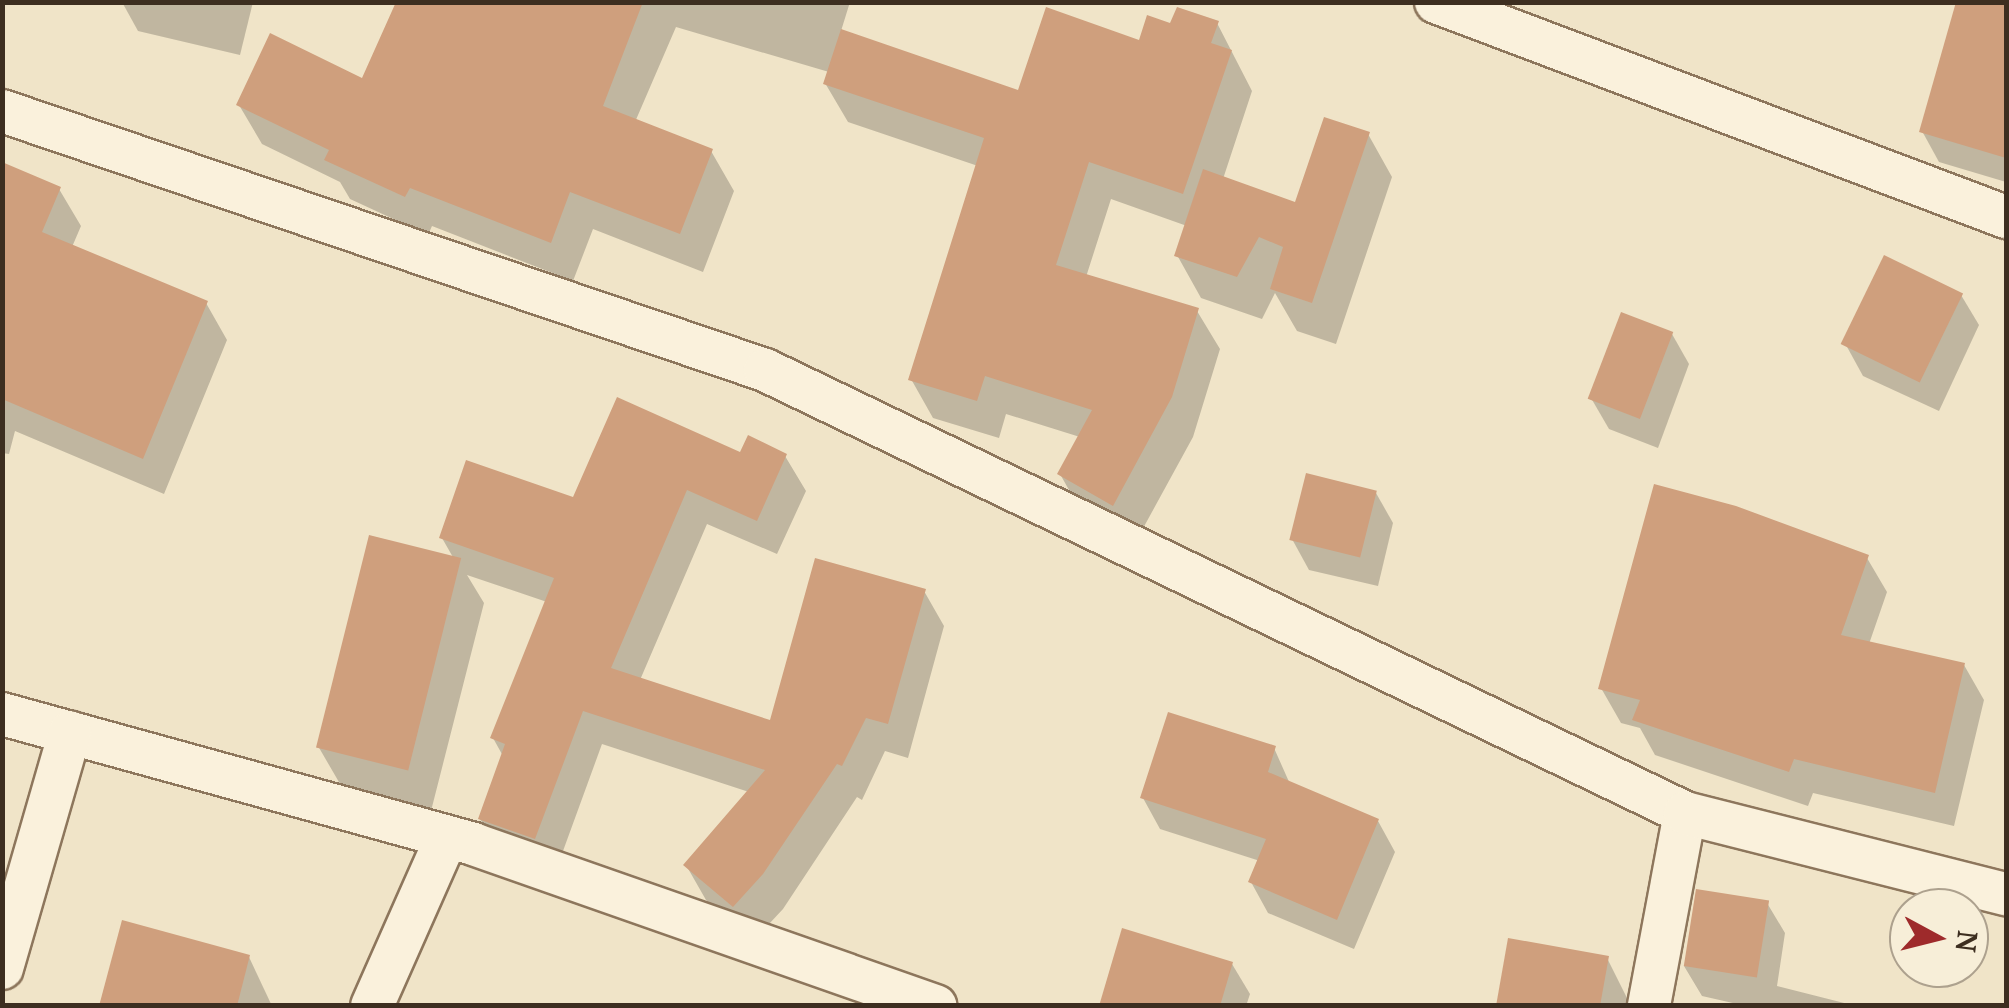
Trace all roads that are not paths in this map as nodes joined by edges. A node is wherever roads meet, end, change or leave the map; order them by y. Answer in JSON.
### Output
{"nodes":[{"id":1,"x":1436,"y":2,"type":"edge"},
{"id":2,"x":2,"y":111,"type":"edge"},
{"id":3,"x":2006,"y":217,"type":"edge"},
{"id":4,"x":2,"y":714,"type":"edge"},
{"id":5,"x":70,"y":733,"type":"junction"},
{"id":6,"x":1684,"y":813,"type":"junction"},
{"id":7,"x":447,"y":838,"type":"junction"},
{"id":8,"x":2006,"y":894,"type":"edge"},
{"id":9,"x":2,"y":968,"type":"edge"},
{"id":10,"x":372,"y":1006,"type":"edge"},
{"id":11,"x":935,"y":1006,"type":"edge"},
{"id":12,"x":1649,"y":1006,"type":"edge"}],
"edges":[{"from":1,"to":3,"type":"street"},
{"from":2,"to":6,"type":"street"},
{"from":4,"to":5,"type":"street"},
{"from":5,"to":7,"type":"street"},
{"from":5,"to":9,"type":"street"},
{"from":6,"to":8,"type":"street"},
{"from":6,"to":12,"type":"street"},
{"from":7,"to":10,"type":"street"},
{"from":7,"to":11,"type":"street"}]}
